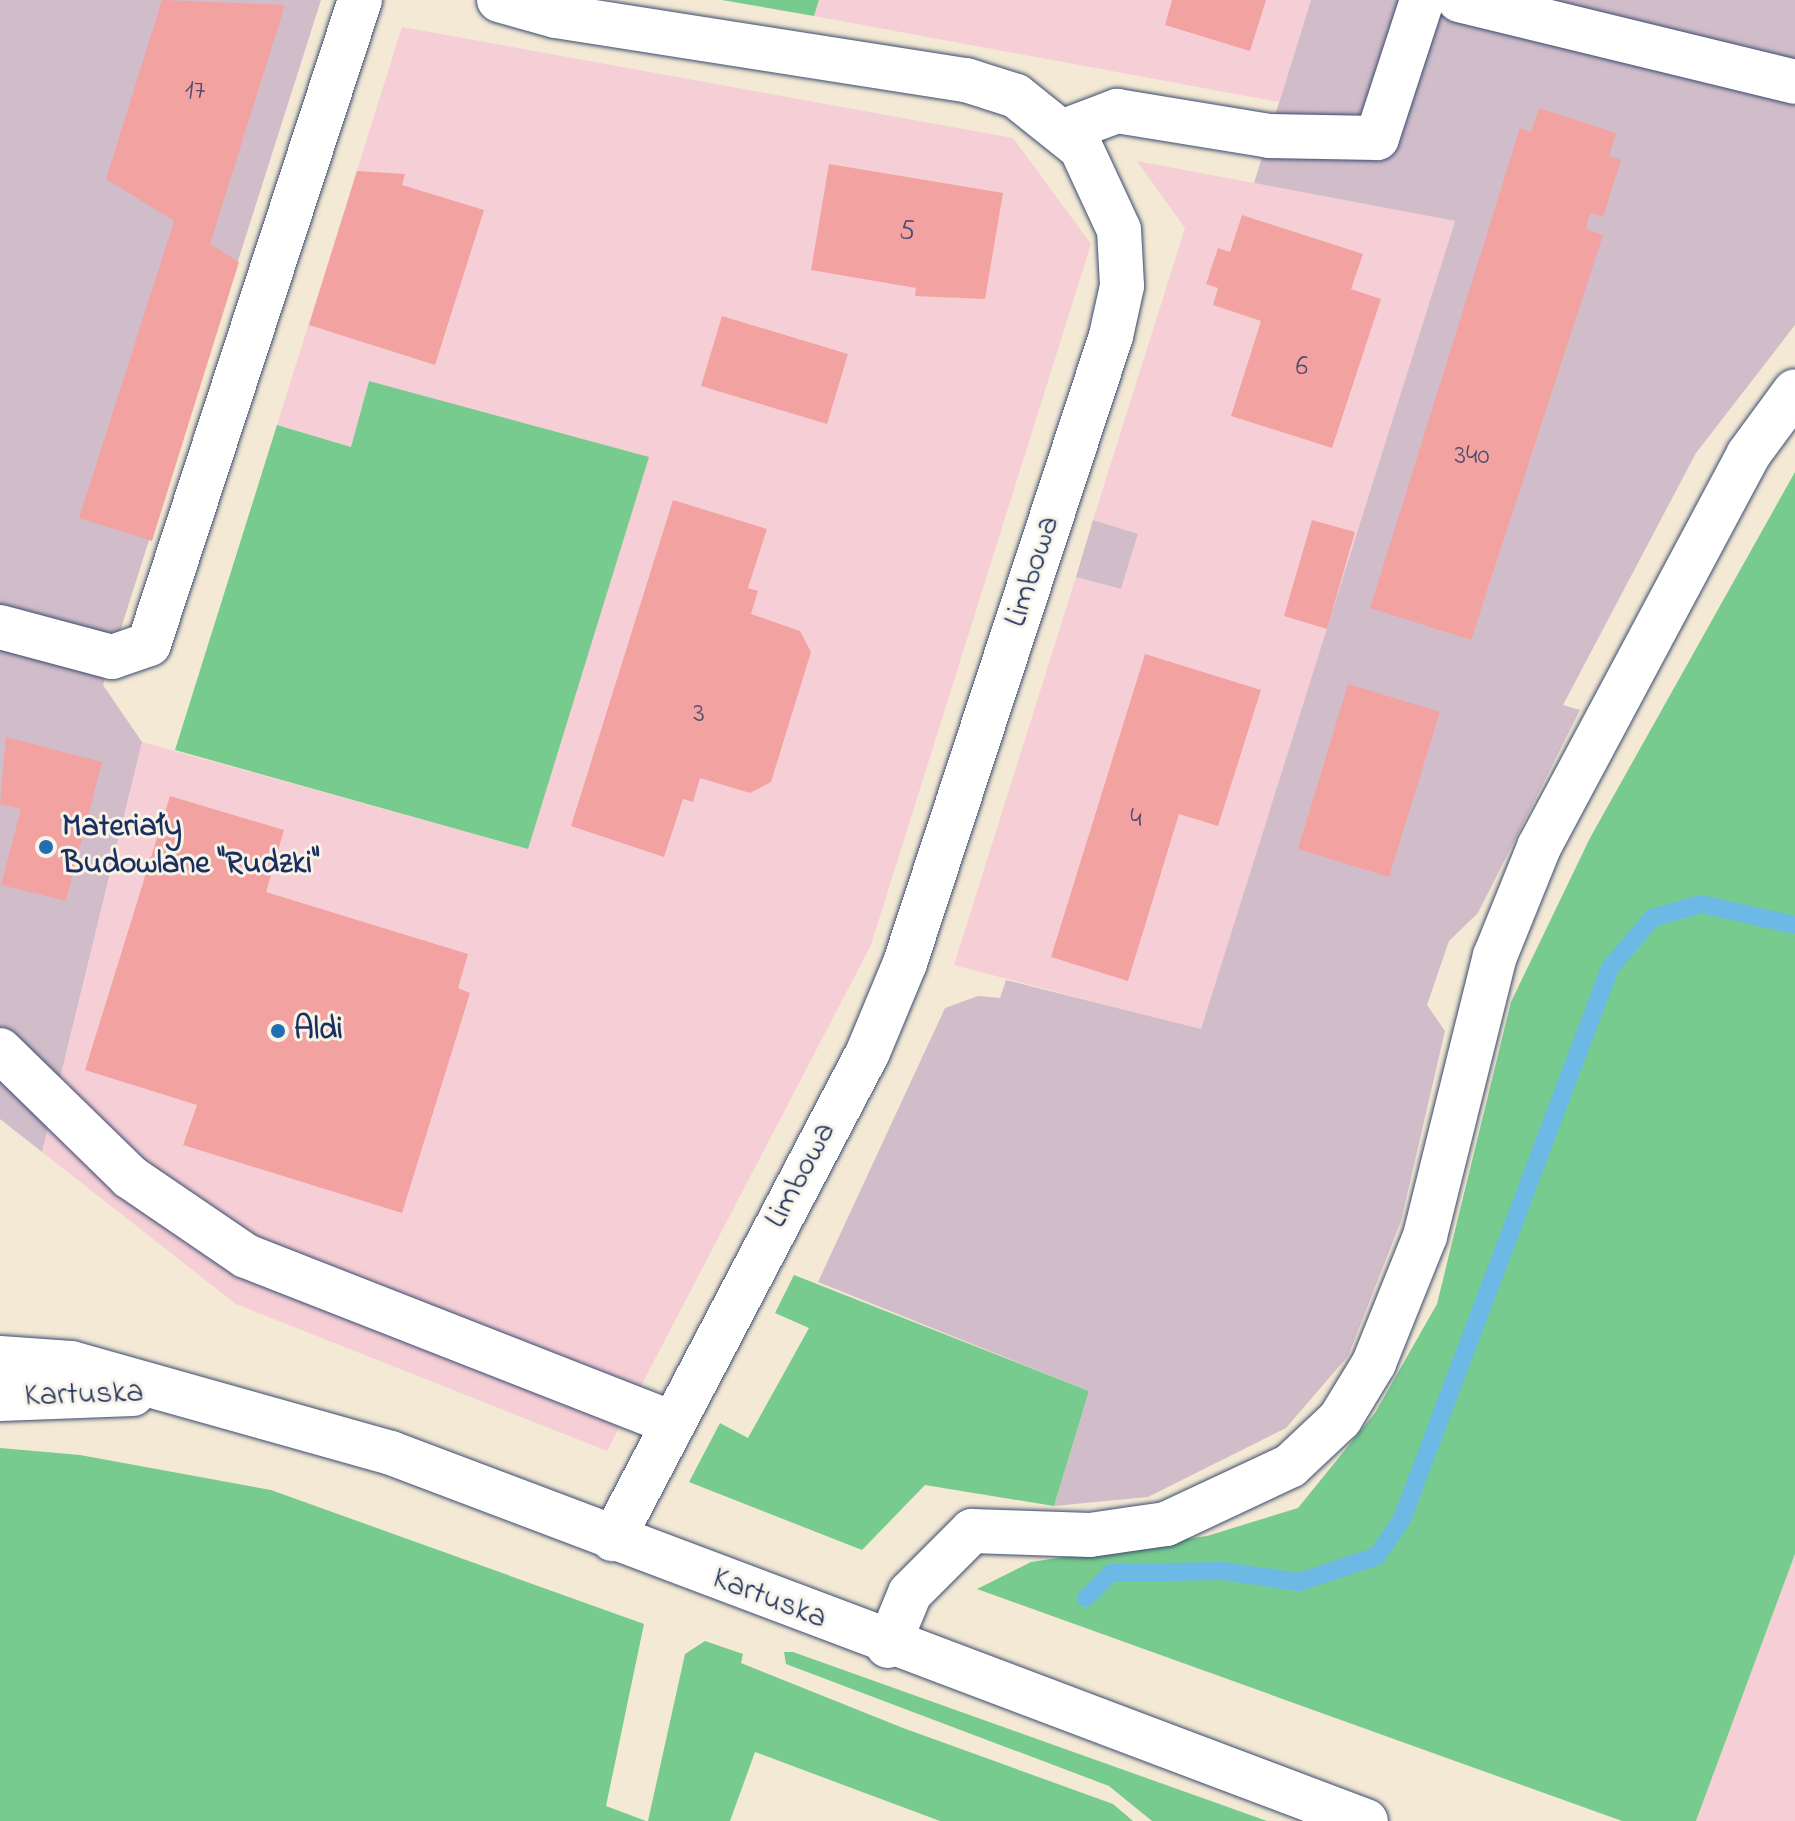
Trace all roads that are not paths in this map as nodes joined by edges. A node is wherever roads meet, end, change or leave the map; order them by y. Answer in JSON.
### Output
{"nodes":[{"id":1,"x":360,"y":0,"type":"edge"},
{"id":2,"x":499,"y":0,"type":"edge"},
{"id":3,"x":1422,"y":0,"type":"edge"},
{"id":4,"x":1459,"y":0,"type":"edge"},
{"id":5,"x":1795,"y":82,"type":"edge"},
{"id":6,"x":1064,"y":131,"type":"junction"},
{"id":7,"x":1795,"y":391,"type":"edge"},
{"id":8,"x":0,"y":627,"type":"edge"},
{"id":9,"x":0,"y":1050,"type":"edge"},
{"id":10,"x":0,"y":1358,"type":"edge"},
{"id":11,"x":168,"y":1393,"type":"junction"},
{"id":12,"x":0,"y":1399,"type":"edge"},
{"id":13,"x":672,"y":1423,"type":"junction"},
{"id":14,"x":613,"y":1539,"type":"junction"},
{"id":15,"x":888,"y":1646,"type":"junction"},
{"id":16,"x":1366,"y":1821,"type":"edge"}],
"edges":[{"from":1,"to":8,"type":"street"},
{"from":2,"to":6,"type":"street","name":"Limbowa"},
{"from":3,"to":6,"type":"street"},
{"from":4,"to":5,"type":"street"},
{"from":6,"to":13,"type":"street","name":"Limbowa"},
{"from":7,"to":15,"type":"street"},
{"from":9,"to":13,"type":"street"},
{"from":10,"to":11,"type":"street","name":"Kartuska"},
{"from":11,"to":12,"type":"street","name":"Kartuska"},
{"from":11,"to":14,"type":"street","name":"Kartuska"},
{"from":13,"to":14,"type":"street","name":"Limbowa"},
{"from":14,"to":15,"type":"street","name":"Kartuska"},
{"from":15,"to":16,"type":"street","name":"Kartuska"}]}
